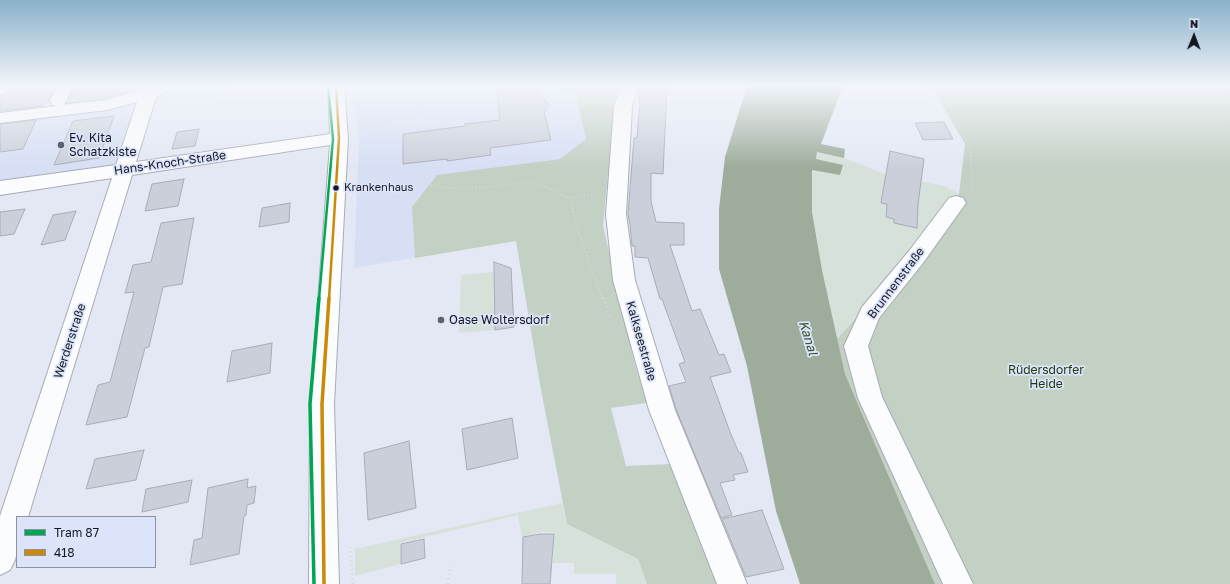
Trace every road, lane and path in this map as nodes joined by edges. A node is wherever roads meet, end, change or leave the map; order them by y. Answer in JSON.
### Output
{"nodes":[{"id":1,"x":36,"y":113,"type":"edge"},
{"id":2,"x":143,"y":113,"type":"edge"},
{"id":3,"x":338,"y":113,"type":"edge"},
{"id":4,"x":364,"y":113,"type":"edge"},
{"id":5,"x":419,"y":113,"type":"edge"},
{"id":6,"x":423,"y":113,"type":"edge"},
{"id":7,"x":623,"y":113,"type":"edge"},
{"id":8,"x":946,"y":113,"type":"edge"},
{"id":9,"x":0,"y":118,"type":"edge"},
{"id":10,"x":424,"y":118,"type":"dead end"},
{"id":11,"x":339,"y":138,"type":"junction"},
{"id":12,"x":124,"y":169,"type":"junction"},
{"id":13,"x":420,"y":182,"type":"dead end"},
{"id":14,"x":0,"y":188,"type":"edge"},
{"id":15,"x":617,"y":194,"type":"junction"},
{"id":16,"x":570,"y":198,"type":"junction"},
{"id":17,"x":956,"y":203,"type":"joint"},
{"id":18,"x":611,"y":317,"type":"dead end"},
{"id":19,"x":0,"y":560,"type":"edge"},
{"id":20,"x":451,"y":566,"type":"dead end"},
{"id":21,"x":324,"y":584,"type":"edge"},
{"id":22,"x":448,"y":584,"type":"edge"},
{"id":23,"x":732,"y":584,"type":"edge"},
{"id":24,"x":958,"y":584,"type":"edge"}],
"edges":[{"from":1,"to":9,"type":"street"},
{"from":2,"to":12,"type":"street","name":"Werderstraße"},
{"from":3,"to":11,"type":"street"},
{"from":4,"to":5,"type":"path"},
{"from":6,"to":10,"type":"path"},
{"from":7,"to":15,"type":"street","name":"Kalkseestraße"},
{"from":8,"to":17,"type":"path"},
{"from":11,"to":12,"type":"street","name":"Hans-Knoch-Straße"},
{"from":11,"to":21,"type":"street"},
{"from":12,"to":14,"type":"street","name":"Hans-Knoch-Straße"},
{"from":12,"to":19,"type":"street","name":"Werderstraße"},
{"from":13,"to":16,"type":"path"},
{"from":15,"to":16,"type":"path"},
{"from":15,"to":23,"type":"street","name":"Kalkseestraße"},
{"from":16,"to":18,"type":"path"},
{"from":17,"to":24,"type":"street","name":"Brunnenstraße"},
{"from":20,"to":22,"type":"path"}]}
